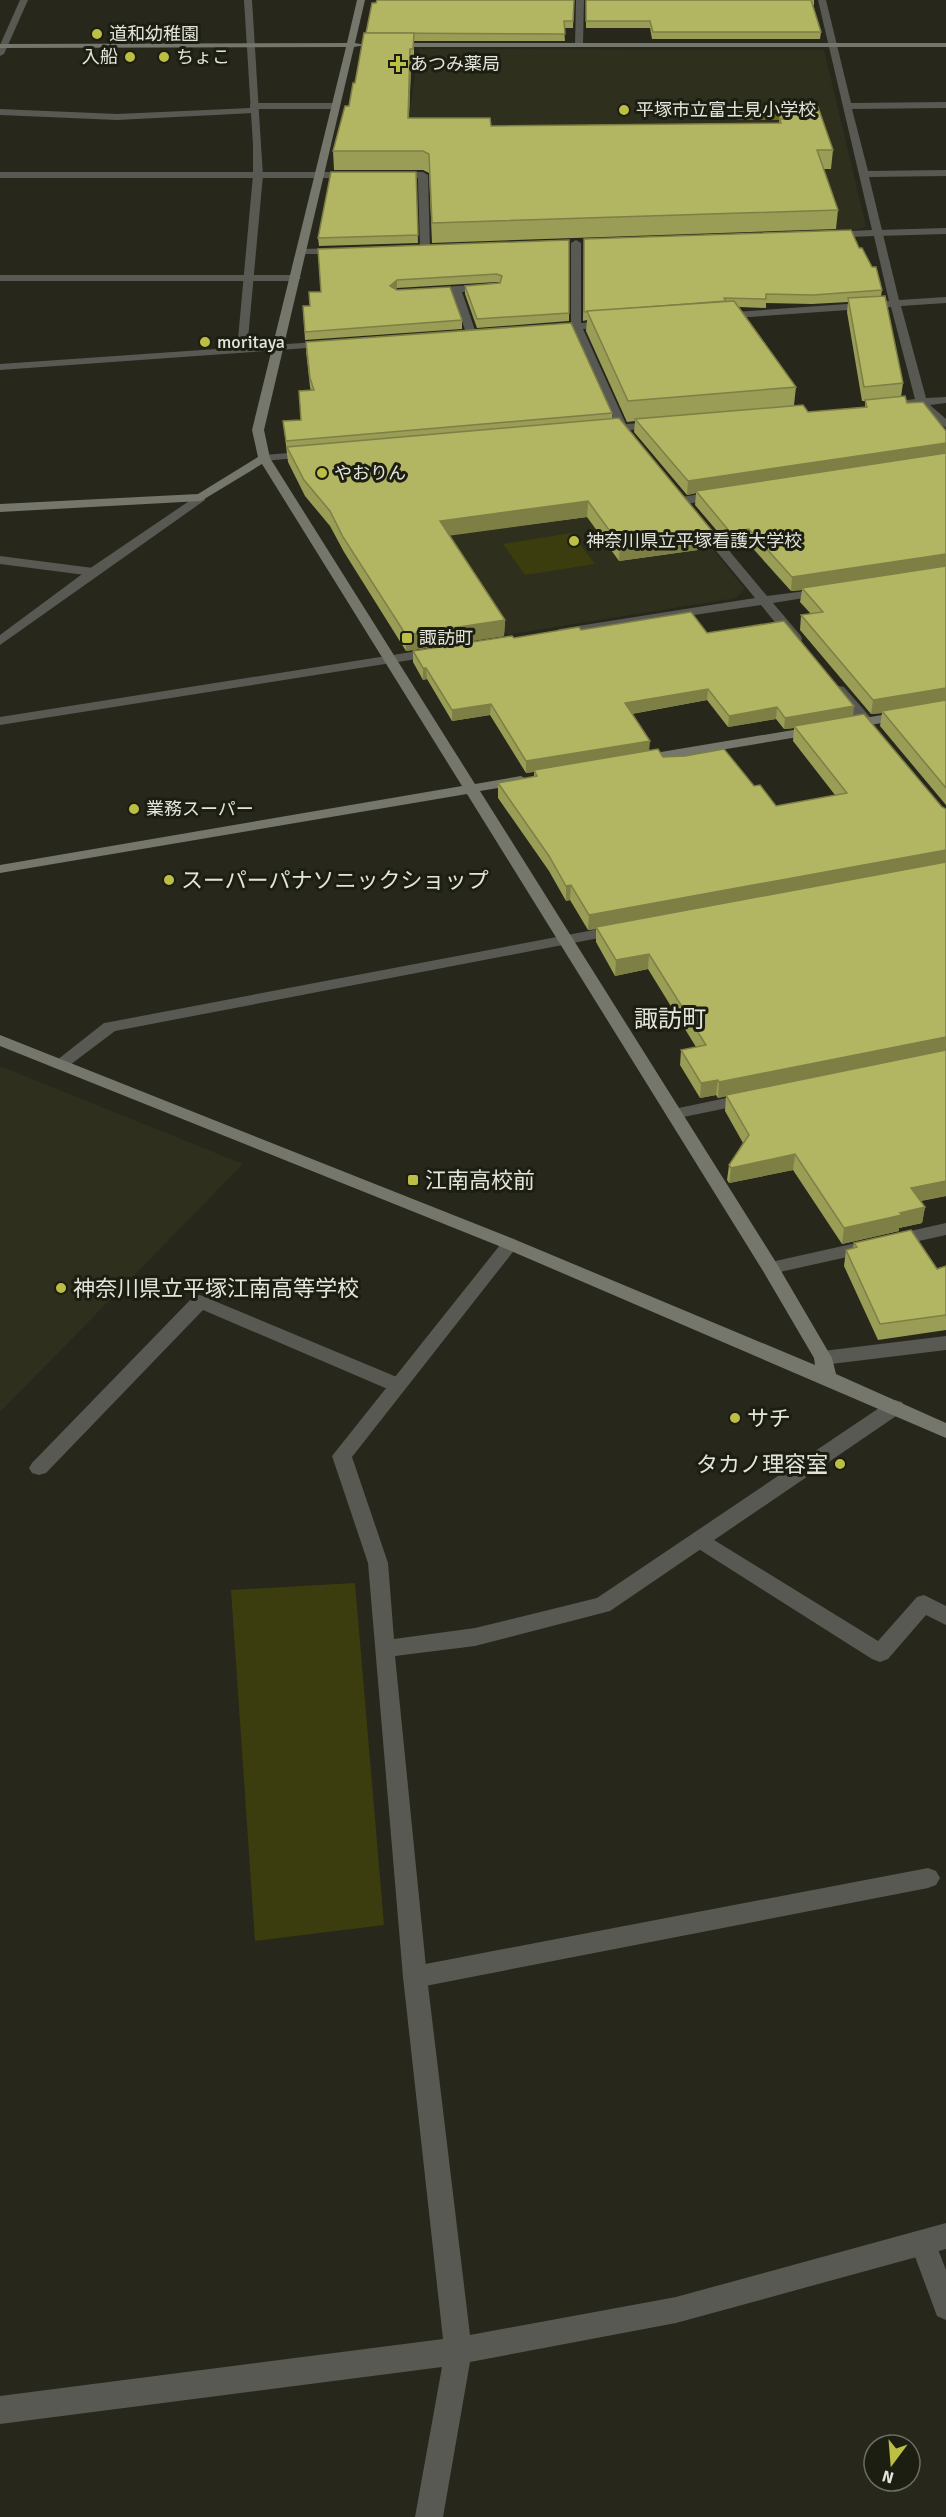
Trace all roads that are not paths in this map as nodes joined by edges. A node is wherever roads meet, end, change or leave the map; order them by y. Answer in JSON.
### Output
{"nodes":[{"id":1,"x":24,"y":0,"type":"edge"},
{"id":2,"x":248,"y":0,"type":"edge"},
{"id":3,"x":361,"y":0,"type":"edge"},
{"id":4,"x":580,"y":0,"type":"edge"},
{"id":5,"x":822,"y":0,"type":"edge"},
{"id":6,"x":352,"y":45,"type":"junction"},
{"id":7,"x":579,"y":45,"type":"junction"},
{"id":8,"x":833,"y":45,"type":"junction"},
{"id":9,"x":946,"y":45,"type":"edge"},
{"id":10,"x":249,"y":46,"type":"junction"},
{"id":11,"x":1,"y":49,"type":"edge"},
{"id":12,"x":946,"y":105,"type":"edge"},
{"id":13,"x":336,"y":106,"type":"junction"},
{"id":14,"x":846,"y":106,"type":"junction"},
{"id":15,"x":254,"y":108,"type":"junction"},
{"id":16,"x":0,"y":112,"type":"edge"},
{"id":17,"x":946,"y":173,"type":"edge"},
{"id":18,"x":864,"y":174,"type":"junction"},
{"id":19,"x":0,"y":175,"type":"edge"},
{"id":20,"x":258,"y":175,"type":"junction"},
{"id":21,"x":320,"y":175,"type":"junction"},
{"id":22,"x":366,"y":175,"type":"edge"},
{"id":23,"x":378,"y":175,"type":"edge"},
{"id":24,"x":946,"y":231,"type":"edge"},
{"id":25,"x":877,"y":233,"type":"junction"},
{"id":26,"x":820,"y":235,"type":"edge"},
{"id":27,"x":576,"y":243,"type":"edge"},
{"id":28,"x":436,"y":248,"type":"edge"},
{"id":29,"x":414,"y":249,"type":"edge"},
{"id":30,"x":425,"y":249,"type":"junction"},
{"id":31,"x":358,"y":251,"type":"edge"},
{"id":32,"x":302,"y":252,"type":"junction"},
{"id":33,"x":0,"y":278,"type":"edge"},
{"id":34,"x":249,"y":278,"type":"junction"},
{"id":35,"x":296,"y":278,"type":"junction"},
{"id":36,"x":496,"y":287,"type":"edge"},
{"id":37,"x":456,"y":289,"type":"junction"},
{"id":38,"x":417,"y":292,"type":"edge"},
{"id":39,"x":946,"y":300,"type":"edge"},
{"id":40,"x":895,"y":304,"type":"junction"},
{"id":41,"x":708,"y":317,"type":"edge"},
{"id":42,"x":620,"y":323,"type":"edge"},
{"id":43,"x":576,"y":326,"type":"junction"},
{"id":44,"x":541,"y":328,"type":"edge"},
{"id":45,"x":471,"y":333,"type":"edge"},
{"id":46,"x":346,"y":343,"type":"edge"},
{"id":47,"x":277,"y":348,"type":"junction"},
{"id":48,"x":242,"y":350,"type":"junction"},
{"id":49,"x":0,"y":367,"type":"edge"},
{"id":50,"x":946,"y":400,"type":"edge"},
{"id":51,"x":921,"y":402,"type":"junction"},
{"id":52,"x":885,"y":405,"type":"edge"},
{"id":53,"x":670,"y":424,"type":"edge"},
{"id":54,"x":946,"y":425,"type":"edge"},
{"id":55,"x":622,"y":428,"type":"junction"},
{"id":56,"x":588,"y":431,"type":"edge"},
{"id":57,"x":637,"y":446,"type":"edge"},
{"id":58,"x":324,"y":453,"type":"edge"},
{"id":59,"x":264,"y":458,"type":"junction"},
{"id":60,"x":728,"y":494,"type":"edge"},
{"id":61,"x":201,"y":497,"type":"junction"},
{"id":62,"x":0,"y":508,"type":"edge"},
{"id":63,"x":0,"y":560,"type":"edge"},
{"id":64,"x":93,"y":572,"type":"junction"},
{"id":65,"x":844,"y":588,"type":"edge"},
{"id":66,"x":764,"y":601,"type":"junction"},
{"id":67,"x":540,"y":636,"type":"edge"},
{"id":68,"x":0,"y":641,"type":"edge"},
{"id":69,"x":802,"y":646,"type":"edge"},
{"id":70,"x":446,"y":651,"type":"edge"},
{"id":71,"x":391,"y":659,"type":"junction"},
{"id":72,"x":833,"y":683,"type":"edge"},
{"id":73,"x":946,"y":708,"type":"edge"},
{"id":74,"x":0,"y":721,"type":"edge"},
{"id":75,"x":866,"y":722,"type":"junction"},
{"id":76,"x":876,"y":734,"type":"edge"},
{"id":77,"x":624,"y":762,"type":"edge"},
{"id":78,"x":532,"y":778,"type":"edge"},
{"id":79,"x":472,"y":788,"type":"junction"},
{"id":80,"x":0,"y":869,"type":"edge"},
{"id":81,"x":638,"y":927,"type":"edge"},
{"id":82,"x":565,"y":940,"type":"junction"},
{"id":83,"x":0,"y":1040,"type":"edge"},
{"id":84,"x":60,"y":1064,"type":"junction"},
{"id":85,"x":763,"y":1095,"type":"edge"},
{"id":86,"x":674,"y":1113,"type":"junction"},
{"id":87,"x":946,"y":1229,"type":"edge"},
{"id":88,"x":510,"y":1244,"type":"junction"},
{"id":89,"x":771,"y":1268,"type":"junction"},
{"id":90,"x":946,"y":1344,"type":"edge"},
{"id":91,"x":823,"y":1358,"type":"junction"},
{"id":92,"x":827,"y":1378,"type":"junction"},
{"id":93,"x":397,"y":1386,"type":"junction"},
{"id":94,"x":895,"y":1407,"type":"junction"},
{"id":95,"x":946,"y":1431,"type":"edge"},
{"id":96,"x":39,"y":1468,"type":"dead end"},
{"id":97,"x":701,"y":1540,"type":"junction"},
{"id":98,"x":946,"y":1617,"type":"edge"},
{"id":99,"x":384,"y":1648,"type":"junction"},
{"id":100,"x":928,"y":1878,"type":"dead end"},
{"id":101,"x":415,"y":1977,"type":"junction"},
{"id":102,"x":935,"y":2240,"type":"edge"},
{"id":103,"x":946,"y":2307,"type":"edge"},
{"id":104,"x":458,"y":2350,"type":"junction"},
{"id":105,"x":0,"y":2410,"type":"edge"},
{"id":106,"x":429,"y":2517,"type":"edge"}],
"edges":[{"from":1,"to":11,"type":"street"},
{"from":2,"to":10,"type":"street"},
{"from":3,"to":6,"type":"street"},
{"from":4,"to":7,"type":"street"},
{"from":5,"to":8,"type":"street"},
{"from":6,"to":7,"type":"street"},
{"from":6,"to":10,"type":"street"},
{"from":6,"to":13,"type":"street"},
{"from":7,"to":8,"type":"street"},
{"from":8,"to":9,"type":"street"},
{"from":8,"to":14,"type":"street"},
{"from":10,"to":11,"type":"street"},
{"from":10,"to":15,"type":"street"},
{"from":12,"to":14,"type":"street"},
{"from":13,"to":15,"type":"street"},
{"from":13,"to":21,"type":"street"},
{"from":14,"to":18,"type":"street"},
{"from":15,"to":16,"type":"street"},
{"from":15,"to":20,"type":"street"},
{"from":17,"to":18,"type":"street"},
{"from":18,"to":25,"type":"street"},
{"from":19,"to":20,"type":"street"},
{"from":20,"to":21,"type":"street"},
{"from":20,"to":34,"type":"street"},
{"from":21,"to":22,"type":"street"},
{"from":21,"to":32,"type":"street"},
{"from":23,"to":30,"type":"street"},
{"from":24,"to":25,"type":"street"},
{"from":25,"to":26,"type":"street"},
{"from":25,"to":40,"type":"street"},
{"from":27,"to":43,"type":"street"},
{"from":28,"to":30,"type":"street"},
{"from":29,"to":30,"type":"street"},
{"from":31,"to":32,"type":"street"},
{"from":32,"to":35,"type":"street"},
{"from":33,"to":34,"type":"street"},
{"from":34,"to":35,"type":"street"},
{"from":34,"to":48,"type":"street"},
{"from":35,"to":47,"type":"street"},
{"from":36,"to":37,"type":"street"},
{"from":37,"to":38,"type":"street"},
{"from":37,"to":45,"type":"street"},
{"from":39,"to":40,"type":"street"},
{"from":40,"to":41,"type":"street"},
{"from":40,"to":51,"type":"street"},
{"from":42,"to":43,"type":"street"},
{"from":43,"to":44,"type":"street"},
{"from":43,"to":55,"type":"street"},
{"from":46,"to":47,"type":"street"},
{"from":47,"to":48,"type":"street"},
{"from":47,"to":59,"type":"street"},
{"from":48,"to":49,"type":"street"},
{"from":50,"to":51,"type":"street"},
{"from":51,"to":52,"type":"street"},
{"from":51,"to":54,"type":"street"},
{"from":53,"to":55,"type":"street"},
{"from":55,"to":56,"type":"street"},
{"from":55,"to":57,"type":"street"},
{"from":58,"to":59,"type":"street"},
{"from":59,"to":61,"type":"street"},
{"from":59,"to":71,"type":"street"},
{"from":60,"to":66,"type":"street"},
{"from":61,"to":62,"type":"street"},
{"from":61,"to":64,"type":"street"},
{"from":63,"to":64,"type":"street"},
{"from":64,"to":68,"type":"street"},
{"from":65,"to":66,"type":"street"},
{"from":66,"to":67,"type":"street"},
{"from":66,"to":69,"type":"street"},
{"from":70,"to":71,"type":"street"},
{"from":71,"to":74,"type":"street"},
{"from":71,"to":79,"type":"street"},
{"from":72,"to":75,"type":"street"},
{"from":73,"to":75,"type":"street"},
{"from":75,"to":76,"type":"street"},
{"from":75,"to":77,"type":"street"},
{"from":78,"to":79,"type":"street"},
{"from":79,"to":80,"type":"street"},
{"from":79,"to":82,"type":"street"},
{"from":81,"to":82,"type":"street"},
{"from":82,"to":84,"type":"street"},
{"from":82,"to":86,"type":"street"},
{"from":83,"to":84,"type":"street"},
{"from":84,"to":88,"type":"street"},
{"from":85,"to":86,"type":"street"},
{"from":86,"to":89,"type":"street"},
{"from":87,"to":89,"type":"street"},
{"from":88,"to":92,"type":"street"},
{"from":88,"to":93,"type":"street"},
{"from":89,"to":91,"type":"street"},
{"from":90,"to":91,"type":"street"},
{"from":91,"to":92,"type":"street"},
{"from":92,"to":94,"type":"street"},
{"from":93,"to":96,"type":"street"},
{"from":93,"to":99,"type":"street"},
{"from":94,"to":95,"type":"street"},
{"from":94,"to":97,"type":"street"},
{"from":97,"to":98,"type":"street"},
{"from":97,"to":99,"type":"street"},
{"from":99,"to":101,"type":"street"},
{"from":100,"to":101,"type":"street"},
{"from":101,"to":104,"type":"street"},
{"from":102,"to":103,"type":"street"},
{"from":102,"to":104,"type":"street"},
{"from":104,"to":105,"type":"street"},
{"from":104,"to":106,"type":"street"}]}
